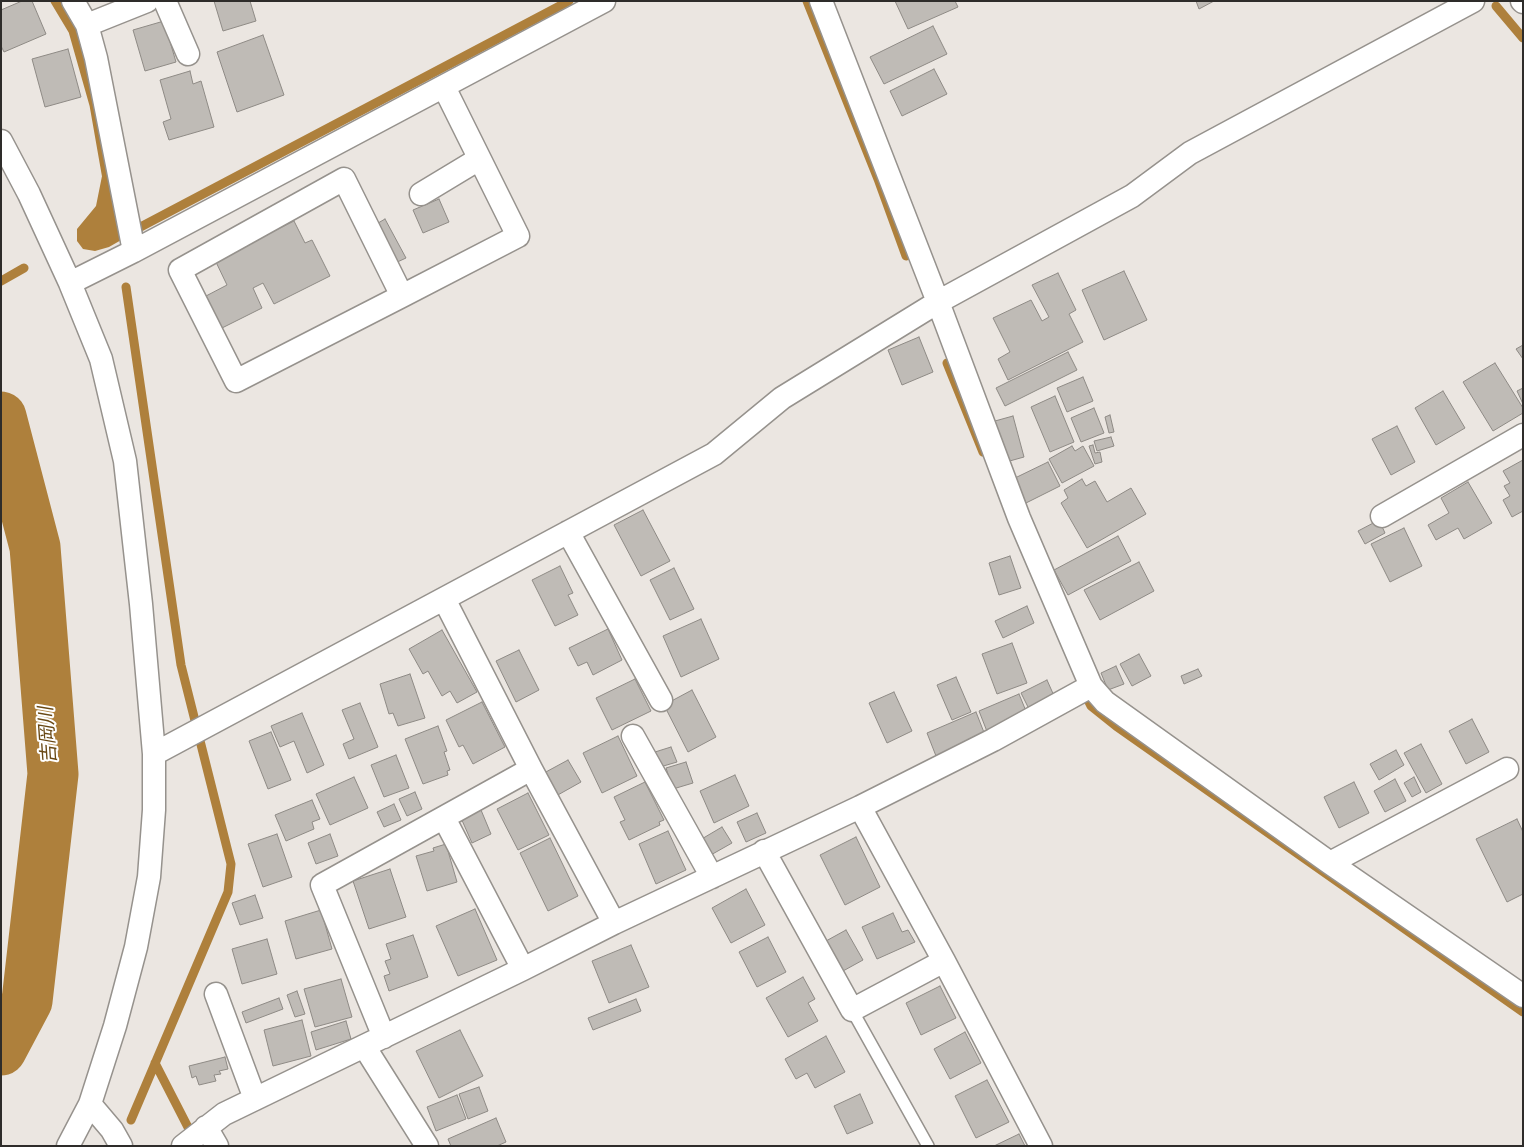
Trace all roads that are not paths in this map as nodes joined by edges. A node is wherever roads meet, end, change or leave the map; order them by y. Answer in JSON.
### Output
{"nodes":[{"id":1,"x":74,"y":1,"type":"edge"},
{"id":2,"x":147,"y":1,"type":"edge"},
{"id":3,"x":165,"y":1,"type":"edge"},
{"id":4,"x":604,"y":1,"type":"edge"},
{"id":5,"x":821,"y":1,"type":"edge"},
{"id":6,"x":1473,"y":1,"type":"edge"},
{"id":7,"x":87,"y":24,"type":"junction"},
{"id":8,"x":188,"y":54,"type":"dead end"},
{"id":9,"x":444,"y":87,"type":"junction"},
{"id":10,"x":1,"y":140,"type":"edge"},
{"id":11,"x":479,"y":158,"type":"junction"},
{"id":12,"x":421,"y":194,"type":"dead end"},
{"id":13,"x":130,"y":238,"type":"junction"},
{"id":14,"x":70,"y":283,"type":"junction"},
{"id":15,"x":402,"y":296,"type":"junction"},
{"id":16,"x":938,"y":302,"type":"junction"},
{"id":17,"x":1523,"y":435,"type":"edge"},
{"id":18,"x":1382,"y":516,"type":"dead end"},
{"id":19,"x":568,"y":532,"type":"junction"},
{"id":20,"x":444,"y":599,"type":"junction"},
{"id":21,"x":1085,"y":689,"type":"junction"},
{"id":22,"x":661,"y":700,"type":"dead end"},
{"id":23,"x":633,"y":736,"type":"dead end"},
{"id":24,"x":154,"y":754,"type":"junction"},
{"id":25,"x":530,"y":769,"type":"junction"},
{"id":26,"x":1507,"y":770,"type":"dead end"},
{"id":27,"x":860,"y":807,"type":"junction"},
{"id":28,"x":444,"y":818,"type":"junction"},
{"id":29,"x":764,"y":851,"type":"junction"},
{"id":30,"x":1330,"y":863,"type":"junction"},
{"id":31,"x":712,"y":877,"type":"junction"},
{"id":32,"x":614,"y":923,"type":"junction"},
{"id":33,"x":944,"y":961,"type":"junction"},
{"id":34,"x":523,"y":970,"type":"junction"},
{"id":35,"x":216,"y":994,"type":"dead end"},
{"id":36,"x":1523,"y":996,"type":"edge"},
{"id":37,"x":852,"y":1010,"type":"junction"},
{"id":38,"x":374,"y":1041,"type":"junction"},
{"id":39,"x":255,"y":1098,"type":"junction"},
{"id":40,"x":90,"y":1104,"type":"junction"},
{"id":41,"x":198,"y":1139,"type":"edge"},
{"id":42,"x":68,"y":1146,"type":"edge"},
{"id":43,"x":121,"y":1146,"type":"edge"},
{"id":44,"x":427,"y":1146,"type":"edge"},
{"id":45,"x":928,"y":1146,"type":"edge"},
{"id":46,"x":1041,"y":1146,"type":"edge"}],
"edges":[{"from":1,"to":7,"type":"street"},
{"from":2,"to":7,"type":"street"},
{"from":3,"to":8,"type":"street"},
{"from":4,"to":9,"type":"street"},
{"from":5,"to":16,"type":"street"},
{"from":6,"to":16,"type":"street"},
{"from":7,"to":13,"type":"street"},
{"from":9,"to":11,"type":"street"},
{"from":9,"to":13,"type":"street"},
{"from":10,"to":14,"type":"street"},
{"from":11,"to":12,"type":"street"},
{"from":11,"to":15,"type":"street"},
{"from":13,"to":14,"type":"street"},
{"from":14,"to":24,"type":"street"},
{"from":15,"to":15,"type":"street"},
{"from":16,"to":19,"type":"street"},
{"from":16,"to":21,"type":"street"},
{"from":17,"to":18,"type":"street"},
{"from":19,"to":20,"type":"street"},
{"from":19,"to":22,"type":"street"},
{"from":20,"to":24,"type":"street"},
{"from":20,"to":25,"type":"street"},
{"from":21,"to":27,"type":"street"},
{"from":21,"to":30,"type":"street"},
{"from":23,"to":31,"type":"street"},
{"from":24,"to":40,"type":"street"},
{"from":25,"to":28,"type":"street"},
{"from":25,"to":32,"type":"street"},
{"from":26,"to":30,"type":"street"},
{"from":27,"to":29,"type":"street"},
{"from":27,"to":33,"type":"street"},
{"from":28,"to":34,"type":"street"},
{"from":28,"to":38,"type":"street"},
{"from":29,"to":31,"type":"street"},
{"from":29,"to":37,"type":"street"},
{"from":30,"to":36,"type":"street"},
{"from":31,"to":32,"type":"street"},
{"from":32,"to":34,"type":"street"},
{"from":33,"to":37,"type":"street"},
{"from":33,"to":46,"type":"street"},
{"from":34,"to":38,"type":"street"},
{"from":35,"to":39,"type":"street"},
{"from":37,"to":45,"type":"lane"},
{"from":38,"to":39,"type":"street"},
{"from":38,"to":44,"type":"street"},
{"from":39,"to":41,"type":"street"},
{"from":40,"to":42,"type":"street"},
{"from":40,"to":43,"type":"street"}]}
